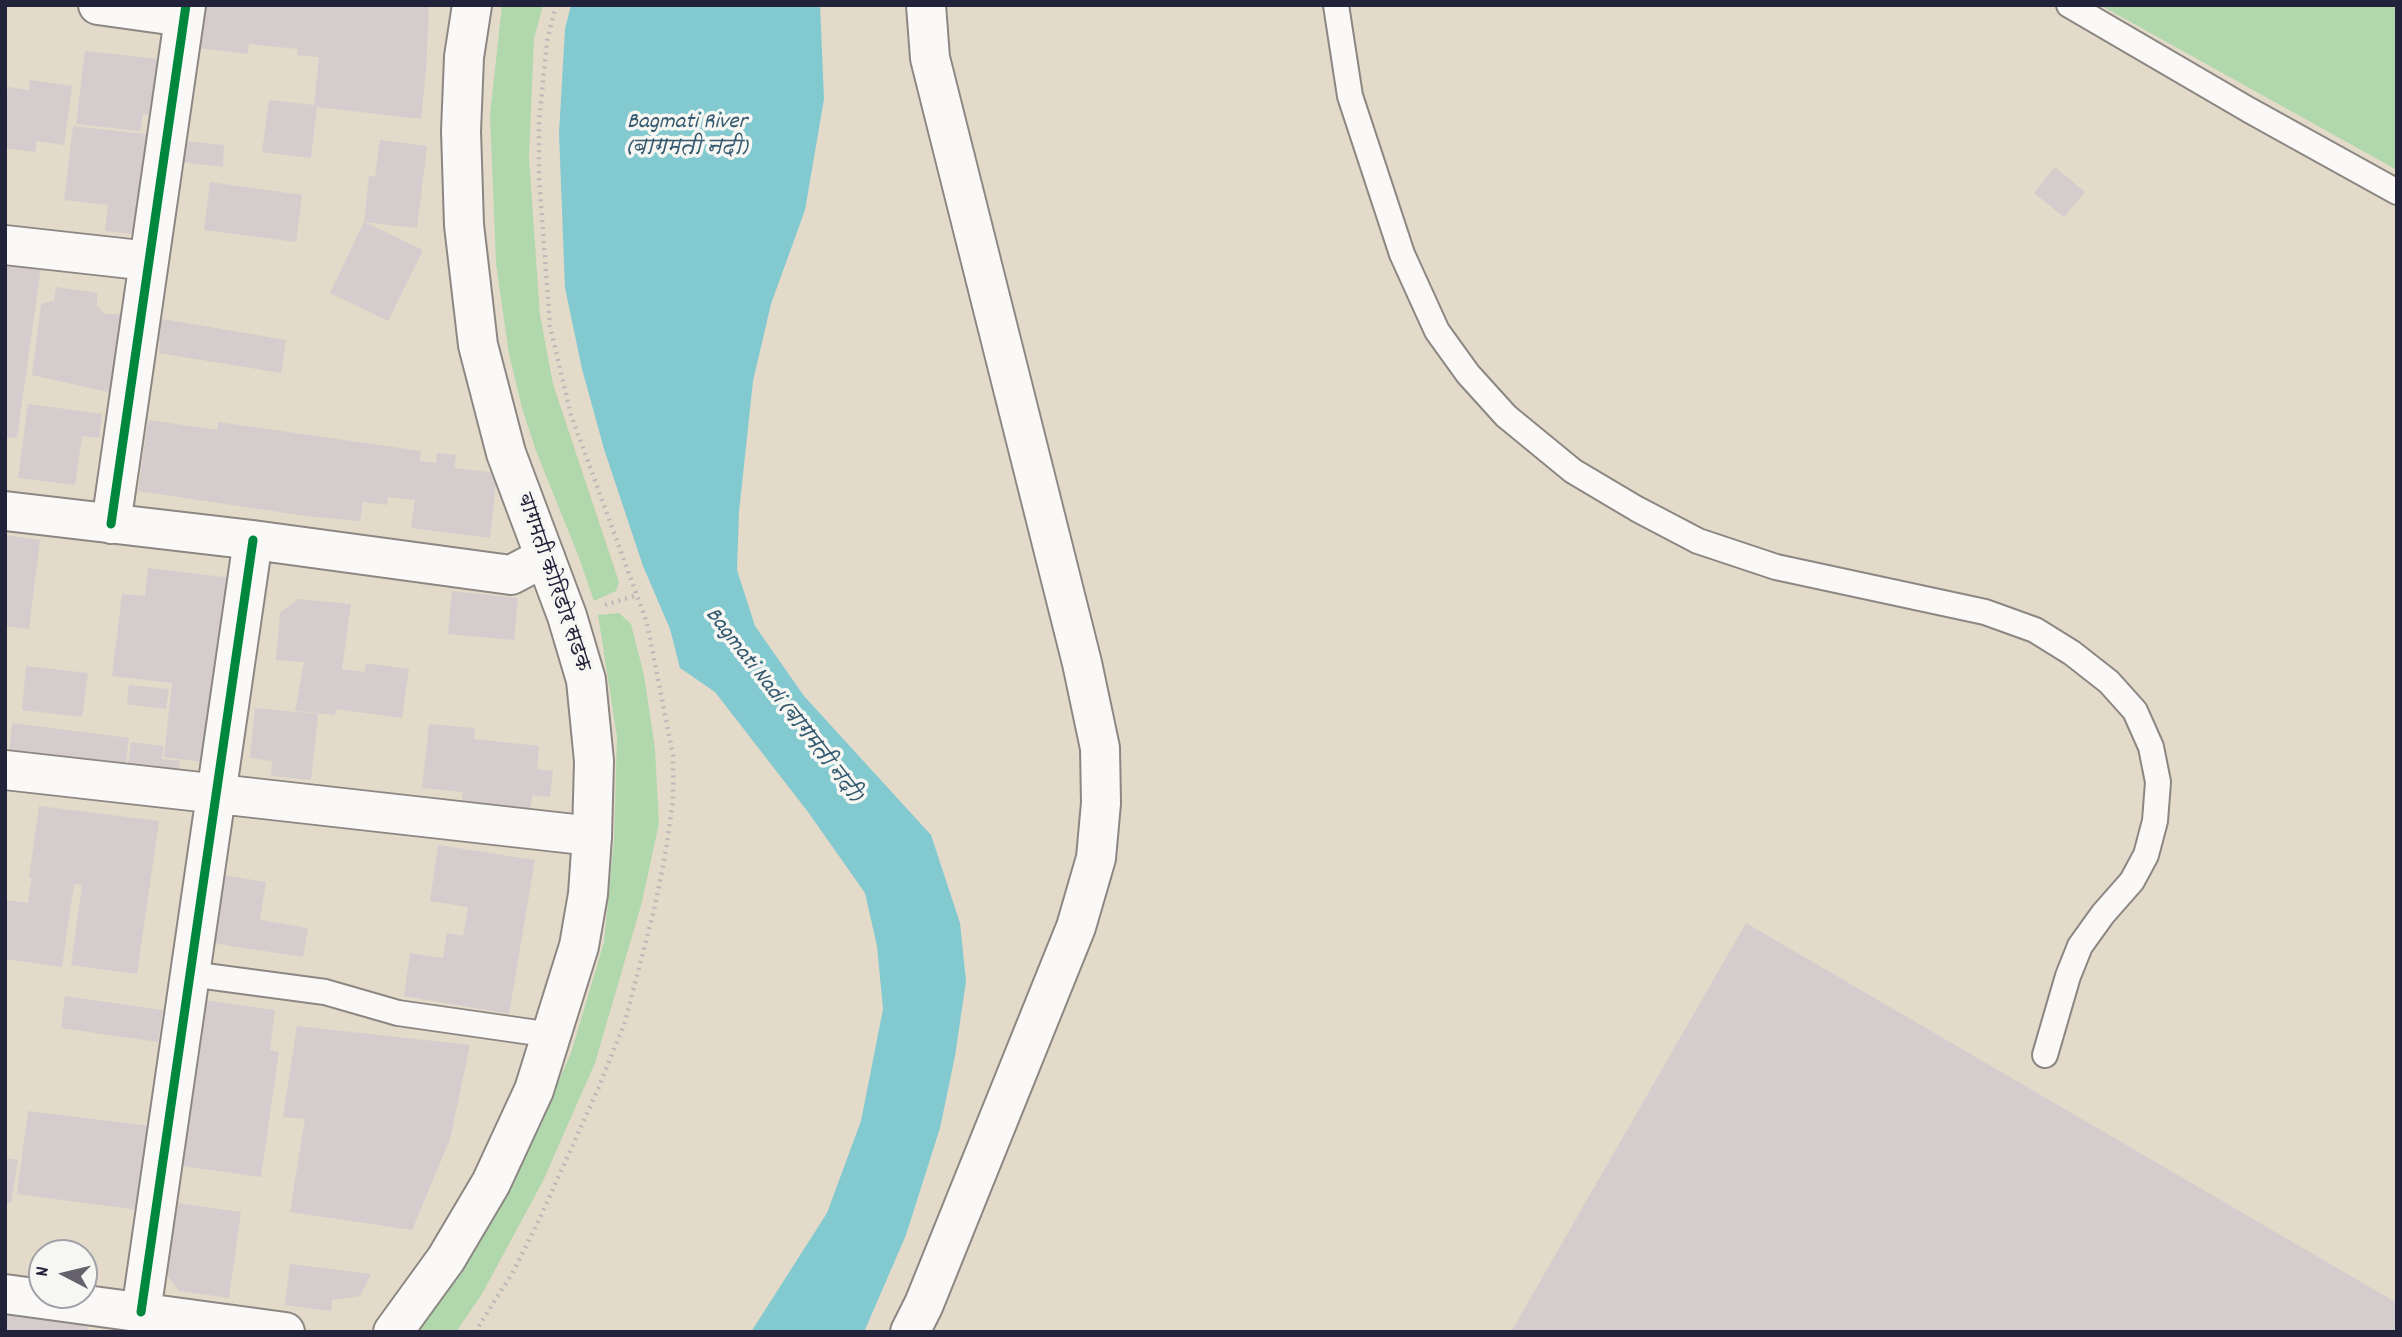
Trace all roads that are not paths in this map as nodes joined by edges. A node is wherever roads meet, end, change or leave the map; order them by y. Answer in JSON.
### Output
{"nodes":[{"id":1,"x":98,"y":5,"type":"edge"},
{"id":2,"x":472,"y":5,"type":"edge"},
{"id":3,"x":926,"y":5,"type":"edge"},
{"id":4,"x":1336,"y":5,"type":"edge"},
{"id":5,"x":2069,"y":5,"type":"edge"},
{"id":6,"x":185,"y":11,"type":"edge"},
{"id":7,"x":2397,"y":192,"type":"edge"},
{"id":8,"x":5,"y":245,"type":"edge"},
{"id":9,"x":149,"y":261,"type":"junction"},
{"id":10,"x":5,"y":511,"type":"edge"},
{"id":11,"x":111,"y":524,"type":"junction"},
{"id":12,"x":253,"y":540,"type":"junction"},
{"id":13,"x":545,"y":556,"type":"junction"},
{"id":14,"x":5,"y":770,"type":"edge"},
{"id":15,"x":215,"y":794,"type":"junction"},
{"id":16,"x":592,"y":836,"type":"junction"},
{"id":17,"x":190,"y":974,"type":"junction"},
{"id":18,"x":552,"y":1035,"type":"junction"},
{"id":19,"x":2045,"y":1055,"type":"dead end"},
{"id":20,"x":5,"y":1294,"type":"edge"},
{"id":21,"x":141,"y":1312,"type":"junction"},
{"id":22,"x":285,"y":1332,"type":"edge"},
{"id":23,"x":393,"y":1332,"type":"edge"},
{"id":24,"x":910,"y":1332,"type":"edge"}],
"edges":[{"from":1,"to":6,"type":"street"},
{"from":2,"to":13,"type":"street","name":"बागमती कोरिडोर सडक"},
{"from":3,"to":24,"type":"street"},
{"from":4,"to":19,"type":"lane"},
{"from":5,"to":7,"type":"lane"},
{"from":6,"to":9,"type":"street"},
{"from":8,"to":9,"type":"street"},
{"from":9,"to":11,"type":"street"},
{"from":10,"to":11,"type":"street"},
{"from":11,"to":12,"type":"street"},
{"from":12,"to":13,"type":"street"},
{"from":12,"to":15,"type":"street"},
{"from":13,"to":16,"type":"street","name":"बागमती कोरिडोर सडक"},
{"from":14,"to":15,"type":"street"},
{"from":15,"to":16,"type":"street"},
{"from":15,"to":17,"type":"street"},
{"from":16,"to":18,"type":"street","name":"बागमती कोरिडोर सडक"},
{"from":17,"to":18,"type":"lane"},
{"from":17,"to":21,"type":"street"},
{"from":18,"to":23,"type":"street","name":"बागमती कोरिडोर सडक"},
{"from":20,"to":21,"type":"street"},
{"from":21,"to":22,"type":"street"}]}
